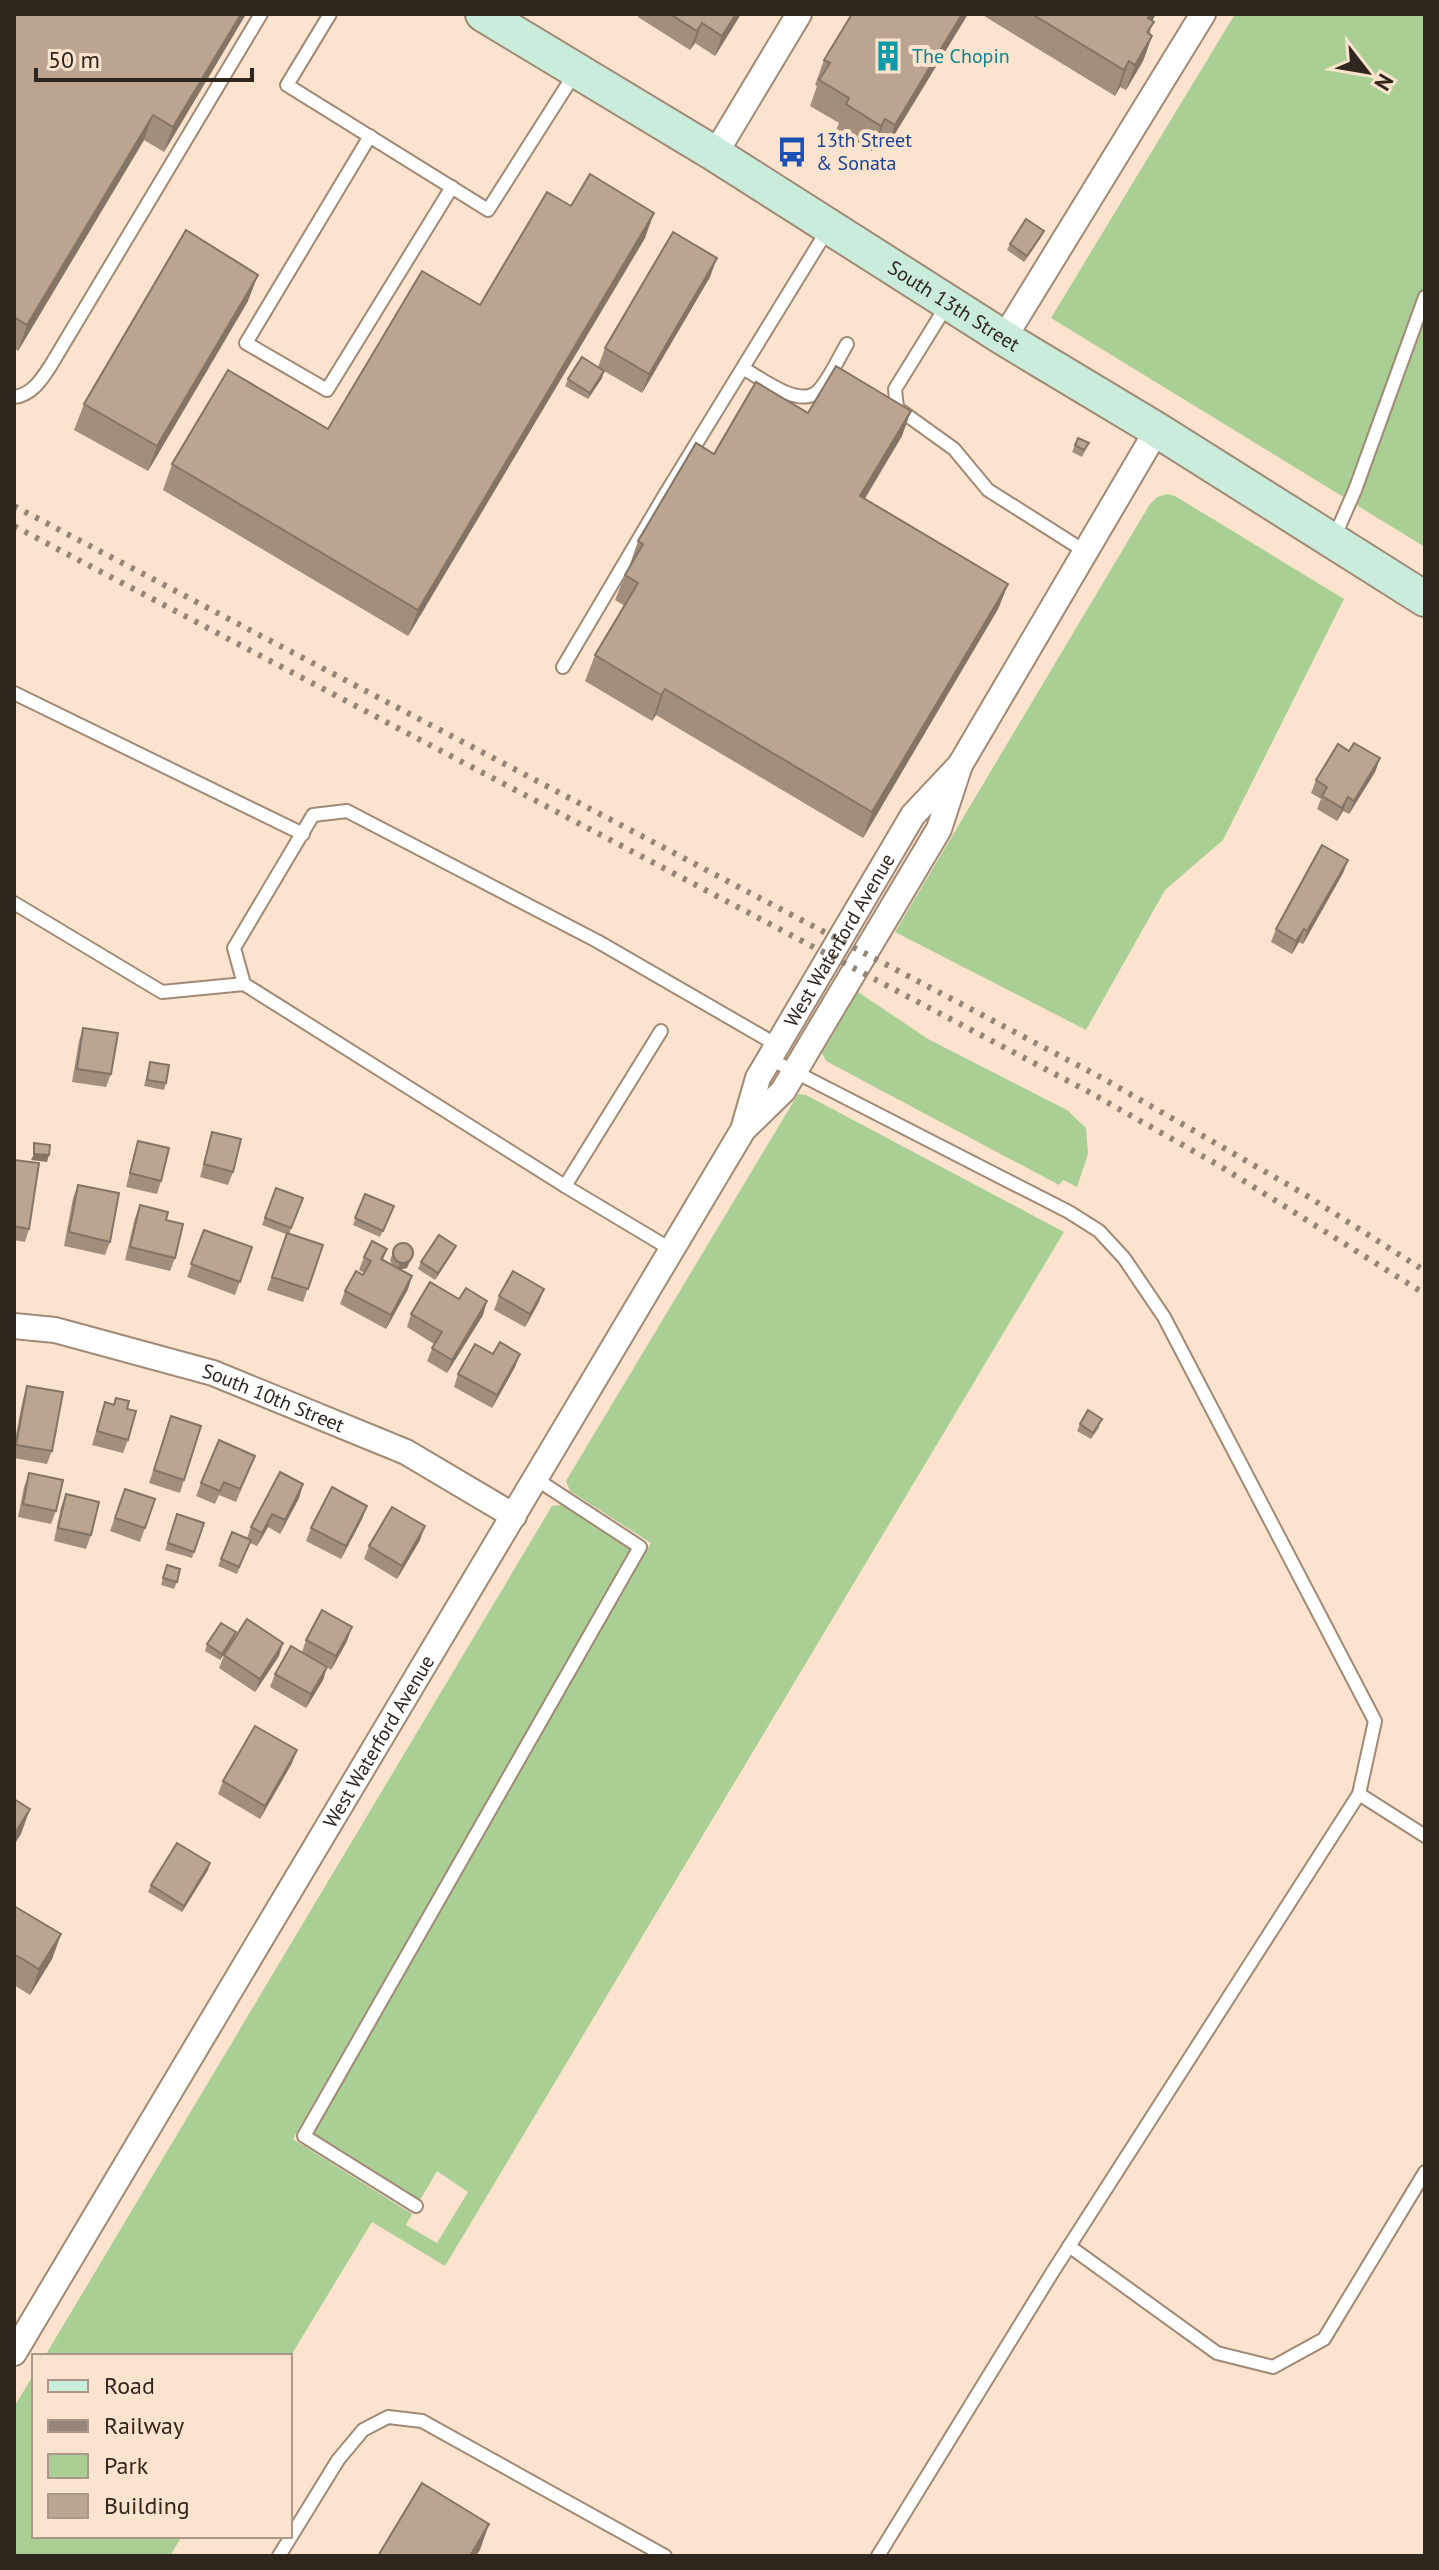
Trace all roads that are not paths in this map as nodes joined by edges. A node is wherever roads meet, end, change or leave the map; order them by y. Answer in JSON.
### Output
{"nodes":[{"id":1,"x":261,"y":14,"type":"edge"},
{"id":2,"x":330,"y":14,"type":"edge"},
{"id":3,"x":483,"y":14,"type":"edge"},
{"id":4,"x":799,"y":14,"type":"edge"},
{"id":5,"x":1203,"y":14,"type":"edge"},
{"id":6,"x":576,"y":70,"type":"junction"},
{"id":7,"x":370,"y":136,"type":"junction"},
{"id":8,"x":715,"y":154,"type":"junction"},
{"id":9,"x":452,"y":187,"type":"junction"},
{"id":10,"x":830,"y":227,"type":"junction"},
{"id":11,"x":1425,"y":297,"type":"edge"},
{"id":12,"x":948,"y":302,"type":"junction"},
{"id":13,"x":1004,"y":338,"type":"junction"},
{"id":14,"x":847,"y":344,"type":"dead end"},
{"id":15,"x":743,"y":368,"type":"junction"},
{"id":16,"x":14,"y":397,"type":"edge"},
{"id":17,"x":1157,"y":430,"type":"junction"},
{"id":18,"x":1333,"y":541,"type":"junction"},
{"id":19,"x":1086,"y":552,"type":"junction"},
{"id":20,"x":1425,"y":599,"type":"edge"},
{"id":21,"x":563,"y":667,"type":"dead end"},
{"id":22,"x":14,"y":693,"type":"edge"},
{"id":23,"x":960,"y":765,"type":"junction"},
{"id":24,"x":303,"y":834,"type":"junction"},
{"id":25,"x":14,"y":903,"type":"edge"},
{"id":26,"x":244,"y":984,"type":"junction"},
{"id":27,"x":661,"y":1031,"type":"dead end"},
{"id":28,"x":774,"y":1052,"type":"junction"},
{"id":29,"x":794,"y":1073,"type":"junction"},
{"id":30,"x":743,"y":1130,"type":"junction"},
{"id":31,"x":565,"y":1186,"type":"junction"},
{"id":32,"x":672,"y":1250,"type":"junction"},
{"id":33,"x":14,"y":1326,"type":"edge"},
{"id":34,"x":536,"y":1479,"type":"junction"},
{"id":35,"x":514,"y":1516,"type":"junction"},
{"id":36,"x":1359,"y":1794,"type":"junction"},
{"id":37,"x":1425,"y":1836,"type":"edge"},
{"id":38,"x":1425,"y":2172,"type":"edge"},
{"id":39,"x":416,"y":2206,"type":"dead end"},
{"id":40,"x":1069,"y":2246,"type":"junction"},
{"id":41,"x":14,"y":2353,"type":"edge"},
{"id":42,"x":292,"y":2535,"type":"edge"},
{"id":43,"x":290,"y":2538,"type":"edge"},
{"id":44,"x":279,"y":2556,"type":"edge"},
{"id":45,"x":665,"y":2556,"type":"edge"},
{"id":46,"x":878,"y":2556,"type":"edge"}],
"edges":[{"from":1,"to":16,"type":"lane"},
{"from":2,"to":7,"type":"lane"},
{"from":3,"to":6,"type":"street","name":"South 13th Street"},
{"from":4,"to":8,"type":"street"},
{"from":5,"to":13,"type":"street"},
{"from":6,"to":8,"type":"street","name":"South 13th Street"},
{"from":6,"to":9,"type":"lane"},
{"from":7,"to":9,"type":"lane"},
{"from":7,"to":9,"type":"lane"},
{"from":8,"to":10,"type":"street","name":"South 13th Street"},
{"from":10,"to":12,"type":"street","name":"South 13th Street"},
{"from":10,"to":15,"type":"lane"},
{"from":11,"to":18,"type":"lane"},
{"from":12,"to":13,"type":"street","name":"South 13th Street"},
{"from":12,"to":19,"type":"lane"},
{"from":13,"to":17,"type":"street","name":"South 13th Street"},
{"from":14,"to":15,"type":"lane"},
{"from":15,"to":21,"type":"lane"},
{"from":17,"to":18,"type":"street","name":"South 13th Street"},
{"from":17,"to":19,"type":"street","name":"West Waterford Avenue"},
{"from":18,"to":20,"type":"street","name":"South 13th Street"},
{"from":19,"to":23,"type":"street","name":"West Waterford Avenue"},
{"from":22,"to":24,"type":"lane"},
{"from":23,"to":28,"type":"street","name":"West Waterford Avenue"},
{"from":23,"to":29,"type":"street","name":"West Waterford Avenue"},
{"from":24,"to":26,"type":"lane"},
{"from":24,"to":28,"type":"lane"},
{"from":25,"to":26,"type":"lane"},
{"from":26,"to":31,"type":"lane"},
{"from":27,"to":31,"type":"lane"},
{"from":28,"to":29,"type":"lane"},
{"from":28,"to":30,"type":"street","name":"West Waterford Avenue"},
{"from":29,"to":30,"type":"street","name":"West Waterford Avenue"},
{"from":29,"to":36,"type":"lane"},
{"from":30,"to":32,"type":"street","name":"West Waterford Avenue"},
{"from":31,"to":32,"type":"lane"},
{"from":32,"to":34,"type":"street","name":"West Waterford Avenue"},
{"from":33,"to":35,"type":"street","name":"South 10th Street"},
{"from":34,"to":35,"type":"street","name":"West Waterford Avenue"},
{"from":34,"to":39,"type":"lane"},
{"from":35,"to":41,"type":"street","name":"West Waterford Avenue"},
{"from":36,"to":37,"type":"lane"},
{"from":36,"to":40,"type":"lane"},
{"from":38,"to":40,"type":"lane"},
{"from":40,"to":46,"type":"lane"},
{"from":42,"to":45,"type":"lane"},
{"from":43,"to":44,"type":"lane"}]}
